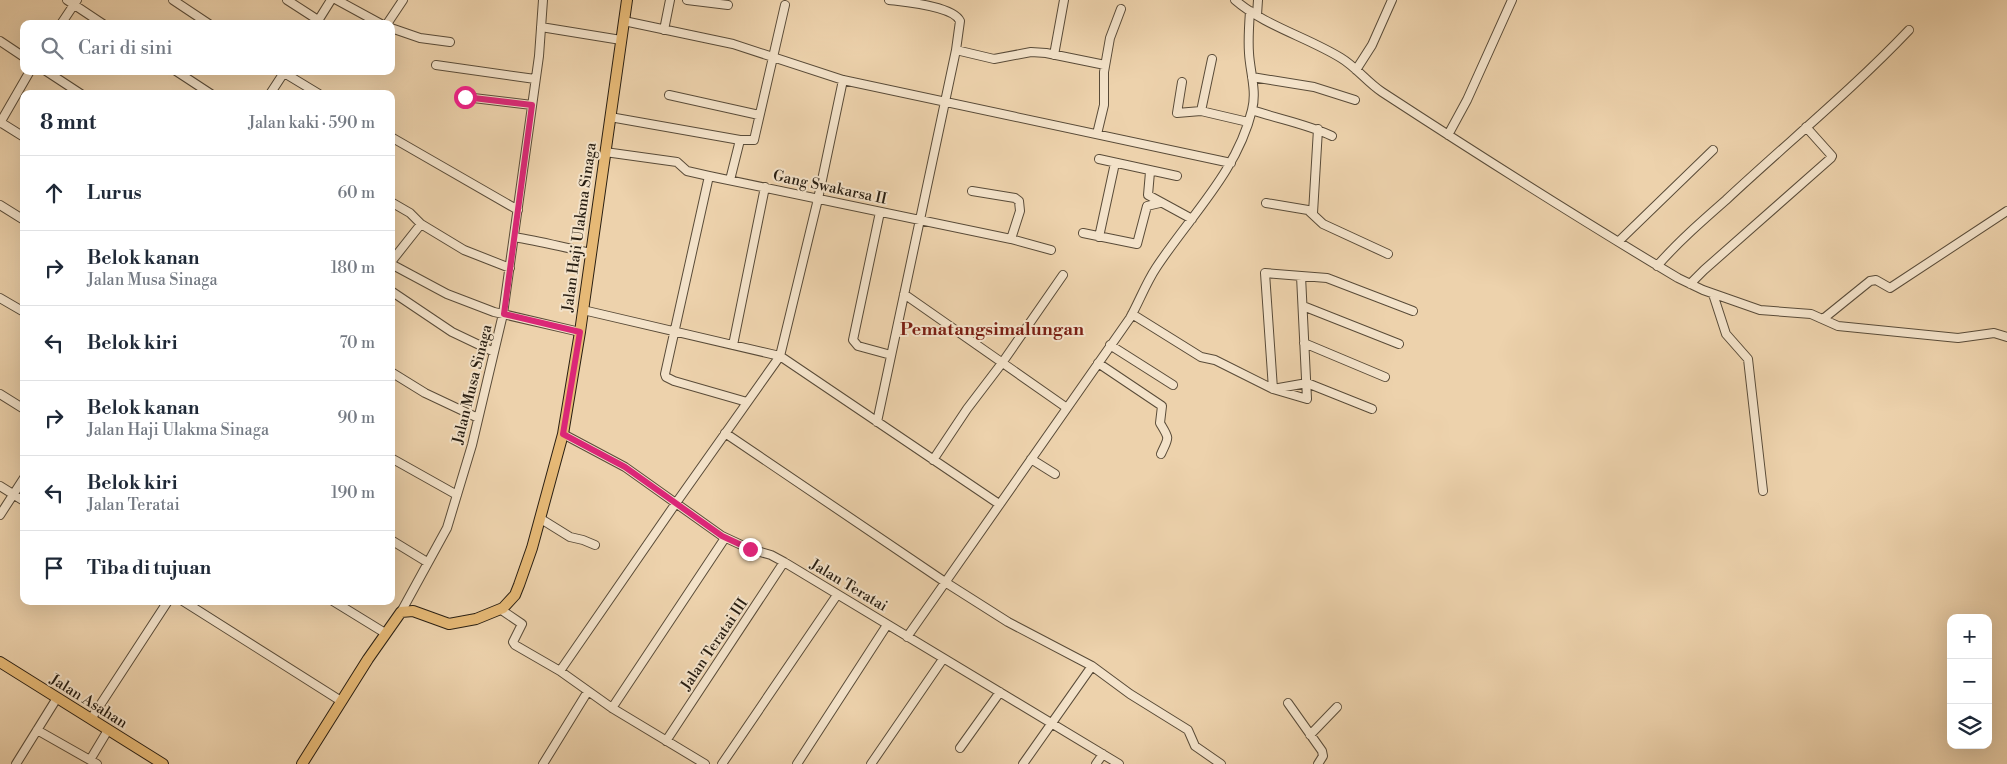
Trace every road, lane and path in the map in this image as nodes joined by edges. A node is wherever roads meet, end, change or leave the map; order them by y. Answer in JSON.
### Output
{"nodes":[{"id":1,"x":173,"y":0,"type":"edge"},
{"id":2,"x":287,"y":0,"type":"edge"},
{"id":3,"x":331,"y":0,"type":"edge"},
{"id":4,"x":337,"y":0,"type":"edge"},
{"id":5,"x":403,"y":0,"type":"edge"},
{"id":6,"x":543,"y":0,"type":"edge"},
{"id":7,"x":627,"y":0,"type":"edge"},
{"id":8,"x":670,"y":0,"type":"edge"},
{"id":9,"x":687,"y":0,"type":"edge"},
{"id":10,"x":889,"y":0,"type":"edge"},
{"id":11,"x":1064,"y":0,"type":"edge"},
{"id":12,"x":1235,"y":0,"type":"edge"},
{"id":13,"x":1258,"y":0,"type":"edge"},
{"id":14,"x":1392,"y":0,"type":"edge"},
{"id":15,"x":1512,"y":0,"type":"edge"},
{"id":16,"x":72,"y":2,"type":"edge"},
{"id":17,"x":932,"y":3,"type":"edge"},
{"id":18,"x":785,"y":4,"type":"dead end"},
{"id":19,"x":728,"y":5,"type":"dead end"},
{"id":20,"x":1121,"y":9,"type":"dead end"},
{"id":21,"x":1253,"y":14,"type":"junction"},
{"id":22,"x":63,"y":20,"type":"edge"},
{"id":23,"x":97,"y":20,"type":"edge"},
{"id":24,"x":203,"y":20,"type":"edge"},
{"id":25,"x":314,"y":20,"type":"edge"},
{"id":26,"x":318,"y":20,"type":"edge"},
{"id":27,"x":374,"y":20,"type":"edge"},
{"id":28,"x":390,"y":20,"type":"edge"},
{"id":29,"x":624,"y":21,"type":"junction"},
{"id":30,"x":541,"y":27,"type":"junction"},
{"id":31,"x":395,"y":29,"type":"edge"},
{"id":32,"x":664,"y":30,"type":"junction"},
{"id":33,"x":1909,"y":30,"type":"dead end"},
{"id":34,"x":621,"y":40,"type":"junction"},
{"id":35,"x":0,"y":41,"type":"edge"},
{"id":36,"x":450,"y":42,"type":"dead end"},
{"id":37,"x":956,"y":50,"type":"junction"},
{"id":38,"x":20,"y":54,"type":"edge"},
{"id":39,"x":1054,"y":55,"type":"junction"},
{"id":40,"x":774,"y":57,"type":"junction"},
{"id":41,"x":1212,"y":59,"type":"dead end"},
{"id":42,"x":436,"y":65,"type":"dead end"},
{"id":43,"x":1105,"y":65,"type":"junction"},
{"id":44,"x":1356,"y":70,"type":"junction"},
{"id":45,"x":28,"y":75,"type":"edge"},
{"id":46,"x":52,"y":75,"type":"edge"},
{"id":47,"x":182,"y":75,"type":"edge"},
{"id":48,"x":281,"y":75,"type":"edge"},
{"id":49,"x":288,"y":75,"type":"edge"},
{"id":50,"x":1252,"y":77,"type":"junction"},
{"id":51,"x":535,"y":79,"type":"junction"},
{"id":52,"x":843,"y":80,"type":"junction"},
{"id":53,"x":1182,"y":82,"type":"dead end"},
{"id":54,"x":75,"y":90,"type":"edge"},
{"id":55,"x":205,"y":90,"type":"edge"},
{"id":56,"x":272,"y":90,"type":"edge"},
{"id":57,"x":312,"y":90,"type":"edge"},
{"id":58,"x":669,"y":94,"type":"dead end"},
{"id":59,"x":465,"y":97,"type":"dead end"},
{"id":60,"x":1355,"y":100,"type":"dead end"},
{"id":61,"x":945,"y":102,"type":"junction"},
{"id":62,"x":532,"y":105,"type":"junction"},
{"id":63,"x":1252,"y":110,"type":"junction"},
{"id":64,"x":1201,"y":111,"type":"junction"},
{"id":65,"x":759,"y":115,"type":"junction"},
{"id":66,"x":610,"y":117,"type":"junction"},
{"id":67,"x":0,"y":122,"type":"edge"},
{"id":68,"x":1248,"y":122,"type":"junction"},
{"id":69,"x":1806,"y":128,"type":"junction"},
{"id":70,"x":1318,"y":130,"type":"junction"},
{"id":71,"x":20,"y":134,"type":"edge"},
{"id":72,"x":1097,"y":134,"type":"junction"},
{"id":73,"x":1448,"y":135,"type":"junction"},
{"id":74,"x":1332,"y":136,"type":"dead end"},
{"id":75,"x":395,"y":139,"type":"edge"},
{"id":76,"x":740,"y":140,"type":"junction"},
{"id":77,"x":1714,"y":150,"type":"dead end"},
{"id":78,"x":605,"y":152,"type":"junction"},
{"id":79,"x":1099,"y":160,"type":"dead end"},
{"id":80,"x":1115,"y":163,"type":"junction"},
{"id":81,"x":1231,"y":163,"type":"junction"},
{"id":82,"x":1150,"y":172,"type":"junction"},
{"id":83,"x":709,"y":176,"type":"junction"},
{"id":84,"x":1177,"y":176,"type":"dead end"},
{"id":85,"x":730,"y":180,"type":"junction"},
{"id":86,"x":764,"y":187,"type":"junction"},
{"id":87,"x":972,"y":191,"type":"dead end"},
{"id":88,"x":818,"y":199,"type":"junction"},
{"id":89,"x":1160,"y":203,"type":"junction"},
{"id":90,"x":1266,"y":203,"type":"dead end"},
{"id":91,"x":0,"y":204,"type":"edge"},
{"id":92,"x":395,"y":204,"type":"edge"},
{"id":93,"x":518,"y":210,"type":"junction"},
{"id":94,"x":2007,"y":210,"type":"edge"},
{"id":95,"x":880,"y":212,"type":"junction"},
{"id":96,"x":1313,"y":213,"type":"junction"},
{"id":97,"x":20,"y":217,"type":"edge"},
{"id":98,"x":1192,"y":219,"type":"junction"},
{"id":99,"x":920,"y":220,"type":"junction"},
{"id":100,"x":421,"y":224,"type":"junction"},
{"id":101,"x":1083,"y":233,"type":"dead end"},
{"id":102,"x":514,"y":237,"type":"junction"},
{"id":103,"x":1099,"y":237,"type":"junction"},
{"id":104,"x":1011,"y":239,"type":"junction"},
{"id":105,"x":1619,"y":241,"type":"junction"},
{"id":106,"x":1051,"y":250,"type":"dead end"},
{"id":107,"x":591,"y":253,"type":"junction"},
{"id":108,"x":1388,"y":254,"type":"dead end"},
{"id":109,"x":395,"y":258,"type":"edge"},
{"id":110,"x":395,"y":265,"type":"edge"},
{"id":111,"x":1658,"y":266,"type":"junction"},
{"id":112,"x":510,"y":268,"type":"junction"},
{"id":113,"x":1063,"y":275,"type":"dead end"},
{"id":114,"x":1301,"y":276,"type":"junction"},
{"id":115,"x":1690,"y":284,"type":"junction"},
{"id":116,"x":395,"y":294,"type":"edge"},
{"id":117,"x":904,"y":294,"type":"junction"},
{"id":118,"x":1713,"y":294,"type":"junction"},
{"id":119,"x":0,"y":298,"type":"edge"},
{"id":120,"x":1303,"y":306,"type":"junction"},
{"id":121,"x":20,"y":310,"type":"edge"},
{"id":122,"x":583,"y":310,"type":"junction"},
{"id":123,"x":1413,"y":311,"type":"dead end"},
{"id":124,"x":504,"y":314,"type":"junction"},
{"id":125,"x":1132,"y":314,"type":"junction"},
{"id":126,"x":1823,"y":319,"type":"junction"},
{"id":127,"x":674,"y":331,"type":"junction"},
{"id":128,"x":580,"y":332,"type":"junction"},
{"id":129,"x":2007,"y":337,"type":"edge"},
{"id":130,"x":1304,"y":343,"type":"junction"},
{"id":131,"x":1399,"y":344,"type":"dead end"},
{"id":132,"x":734,"y":345,"type":"junction"},
{"id":133,"x":1110,"y":345,"type":"junction"},
{"id":134,"x":494,"y":352,"type":"junction"},
{"id":135,"x":891,"y":355,"type":"junction"},
{"id":136,"x":780,"y":356,"type":"junction"},
{"id":137,"x":1002,"y":362,"type":"junction"},
{"id":138,"x":1098,"y":363,"type":"junction"},
{"id":139,"x":395,"y":374,"type":"edge"},
{"id":140,"x":1385,"y":377,"type":"dead end"},
{"id":141,"x":1306,"y":383,"type":"junction"},
{"id":142,"x":1173,"y":384,"type":"dead end"},
{"id":143,"x":1273,"y":389,"type":"junction"},
{"id":144,"x":0,"y":394,"type":"edge"},
{"id":145,"x":747,"y":402,"type":"junction"},
{"id":146,"x":20,"y":406,"type":"edge"},
{"id":147,"x":1067,"y":408,"type":"junction"},
{"id":148,"x":1372,"y":409,"type":"dead end"},
{"id":149,"x":478,"y":418,"type":"junction"},
{"id":150,"x":877,"y":422,"type":"junction"},
{"id":151,"x":725,"y":433,"type":"junction"},
{"id":152,"x":563,"y":434,"type":"junction"},
{"id":153,"x":1161,"y":454,"type":"dead end"},
{"id":154,"x":1031,"y":458,"type":"junction"},
{"id":155,"x":395,"y":460,"type":"edge"},
{"id":156,"x":933,"y":460,"type":"junction"},
{"id":157,"x":1055,"y":474,"type":"dead end"},
{"id":158,"x":20,"y":484,"type":"edge"},
{"id":159,"x":0,"y":486,"type":"edge"},
{"id":160,"x":1763,"y":491,"type":"dead end"},
{"id":161,"x":13,"y":494,"type":"junction"},
{"id":162,"x":457,"y":495,"type":"junction"},
{"id":163,"x":20,"y":498,"type":"edge"},
{"id":164,"x":676,"y":502,"type":"junction"},
{"id":165,"x":999,"y":504,"type":"junction"},
{"id":166,"x":0,"y":515,"type":"edge"},
{"id":167,"x":540,"y":519,"type":"junction"},
{"id":168,"x":725,"y":538,"type":"junction"},
{"id":169,"x":395,"y":542,"type":"edge"},
{"id":170,"x":594,"y":545,"type":"dead end"},
{"id":171,"x":427,"y":562,"type":"junction"},
{"id":172,"x":784,"y":562,"type":"junction"},
{"id":173,"x":945,"y":582,"type":"junction"},
{"id":174,"x":837,"y":595,"type":"junction"},
{"id":175,"x":165,"y":605,"type":"edge"},
{"id":176,"x":189,"y":605,"type":"edge"},
{"id":177,"x":339,"y":605,"type":"edge"},
{"id":178,"x":500,"y":609,"type":"junction"},
{"id":179,"x":401,"y":612,"type":"junction"},
{"id":180,"x":887,"y":625,"type":"junction"},
{"id":181,"x":385,"y":634,"type":"junction"},
{"id":182,"x":906,"y":637,"type":"junction"},
{"id":183,"x":943,"y":659,"type":"junction"},
{"id":184,"x":0,"y":662,"type":"edge"},
{"id":185,"x":1092,"y":666,"type":"junction"},
{"id":186,"x":560,"y":671,"type":"junction"},
{"id":187,"x":588,"y":691,"type":"junction"},
{"id":188,"x":1000,"y":692,"type":"junction"},
{"id":189,"x":57,"y":698,"type":"junction"},
{"id":190,"x":341,"y":701,"type":"junction"},
{"id":191,"x":1288,"y":703,"type":"dead end"},
{"id":192,"x":1337,"y":707,"type":"dead end"},
{"id":193,"x":612,"y":708,"type":"junction"},
{"id":194,"x":91,"y":719,"type":"junction"},
{"id":195,"x":1052,"y":724,"type":"junction"},
{"id":196,"x":37,"y":730,"type":"junction"},
{"id":197,"x":108,"y":730,"type":"junction"},
{"id":198,"x":1310,"y":735,"type":"junction"},
{"id":199,"x":666,"y":740,"type":"junction"},
{"id":200,"x":960,"y":748,"type":"dead end"},
{"id":201,"x":1103,"y":754,"type":"junction"},
{"id":202,"x":93,"y":762,"type":"edge"},
{"id":203,"x":16,"y":764,"type":"edge"},
{"id":204,"x":163,"y":764,"type":"edge"},
{"id":205,"x":302,"y":764,"type":"edge"},
{"id":206,"x":542,"y":764,"type":"edge"},
{"id":207,"x":705,"y":764,"type":"edge"},
{"id":208,"x":722,"y":764,"type":"edge"},
{"id":209,"x":797,"y":764,"type":"edge"},
{"id":210,"x":871,"y":764,"type":"edge"},
{"id":211,"x":1023,"y":764,"type":"edge"},
{"id":212,"x":1096,"y":764,"type":"edge"},
{"id":213,"x":1119,"y":764,"type":"edge"},
{"id":214,"x":1221,"y":764,"type":"edge"},
{"id":215,"x":1318,"y":764,"type":"edge"}],
"edges":[{"from":1,"to":24,"type":"street"},
{"from":2,"to":25,"type":"street"},
{"from":3,"to":26,"type":"street"},
{"from":4,"to":27,"type":"street"},
{"from":5,"to":28,"type":"street"},
{"from":6,"to":30,"type":"street","name":"Jalan Musa Sinaga"},
{"from":7,"to":29,"type":"main road","name":"Jalan Haji Ulakma Sinaga"},
{"from":8,"to":32,"type":"street"},
{"from":9,"to":19,"type":"street"},
{"from":10,"to":17,"type":"street"},
{"from":11,"to":39,"type":"street"},
{"from":12,"to":21,"type":"street"},
{"from":13,"to":21,"type":"street"},
{"from":14,"to":44,"type":"street"},
{"from":15,"to":73,"type":"street"},
{"from":16,"to":22,"type":"street"},
{"from":16,"to":23,"type":"street"},
{"from":17,"to":37,"type":"street"},
{"from":18,"to":40,"type":"street"},
{"from":20,"to":43,"type":"street"},
{"from":21,"to":44,"type":"street"},
{"from":21,"to":50,"type":"street"},
{"from":29,"to":32,"type":"street"},
{"from":29,"to":34,"type":"main road","name":"Jalan Haji Ulakma Sinaga"},
{"from":30,"to":34,"type":"street"},
{"from":30,"to":51,"type":"street","name":"Jalan Musa Sinaga"},
{"from":31,"to":36,"type":"street"},
{"from":32,"to":40,"type":"street"},
{"from":33,"to":69,"type":"street"},
{"from":34,"to":66,"type":"main road","name":"Jalan Haji Ulakma Sinaga"},
{"from":35,"to":38,"type":"street"},
{"from":37,"to":39,"type":"street"},
{"from":37,"to":61,"type":"street"},
{"from":39,"to":43,"type":"street"},
{"from":40,"to":52,"type":"street"},
{"from":40,"to":65,"type":"street"},
{"from":41,"to":64,"type":"street"},
{"from":42,"to":51,"type":"street"},
{"from":43,"to":72,"type":"street"},
{"from":44,"to":73,"type":"street"},
{"from":45,"to":67,"type":"street"},
{"from":46,"to":54,"type":"street"},
{"from":47,"to":55,"type":"street"},
{"from":48,"to":56,"type":"street"},
{"from":49,"to":57,"type":"street"},
{"from":50,"to":60,"type":"street"},
{"from":50,"to":63,"type":"street"},
{"from":51,"to":62,"type":"street","name":"Jalan Musa Sinaga"},
{"from":52,"to":61,"type":"street"},
{"from":52,"to":88,"type":"street"},
{"from":53,"to":64,"type":"street"},
{"from":58,"to":65,"type":"street"},
{"from":59,"to":62,"type":"street"},
{"from":61,"to":72,"type":"street"},
{"from":61,"to":99,"type":"street"},
{"from":62,"to":93,"type":"street","name":"Jalan Musa Sinaga"},
{"from":63,"to":68,"type":"street"},
{"from":63,"to":70,"type":"street"},
{"from":64,"to":68,"type":"street"},
{"from":65,"to":76,"type":"street"},
{"from":66,"to":76,"type":"street"},
{"from":66,"to":78,"type":"main road","name":"Jalan Haji Ulakma Sinaga"},
{"from":67,"to":71,"type":"street"},
{"from":68,"to":81,"type":"street"},
{"from":69,"to":111,"type":"street"},
{"from":69,"to":115,"type":"street"},
{"from":70,"to":74,"type":"street"},
{"from":70,"to":96,"type":"street"},
{"from":72,"to":81,"type":"street"},
{"from":73,"to":105,"type":"street"},
{"from":75,"to":93,"type":"street"},
{"from":76,"to":85,"type":"street"},
{"from":77,"to":105,"type":"street"},
{"from":78,"to":83,"type":"street","name":"Gang Swakarsa II"},
{"from":78,"to":107,"type":"main road","name":"Jalan Haji Ulakma Sinaga"},
{"from":79,"to":80,"type":"street"},
{"from":80,"to":82,"type":"street"},
{"from":80,"to":103,"type":"street"},
{"from":81,"to":98,"type":"street"},
{"from":82,"to":84,"type":"street"},
{"from":82,"to":89,"type":"street"},
{"from":83,"to":85,"type":"street","name":"Gang Swakarsa II"},
{"from":83,"to":127,"type":"street"},
{"from":85,"to":86,"type":"street","name":"Gang Swakarsa II"},
{"from":86,"to":88,"type":"street","name":"Gang Swakarsa II"},
{"from":86,"to":132,"type":"street"},
{"from":87,"to":104,"type":"street"},
{"from":88,"to":95,"type":"street","name":"Gang Swakarsa II"},
{"from":88,"to":136,"type":"street"},
{"from":89,"to":98,"type":"street"},
{"from":89,"to":103,"type":"street"},
{"from":90,"to":96,"type":"street"},
{"from":91,"to":97,"type":"street"},
{"from":92,"to":100,"type":"street"},
{"from":93,"to":102,"type":"street","name":"Jalan Musa Sinaga"},
{"from":94,"to":126,"type":"street"},
{"from":95,"to":99,"type":"street","name":"Gang Swakarsa II"},
{"from":95,"to":135,"type":"street"},
{"from":96,"to":108,"type":"street"},
{"from":98,"to":125,"type":"street"},
{"from":99,"to":104,"type":"street","name":"Gang Swakarsa II"},
{"from":99,"to":117,"type":"street"},
{"from":100,"to":109,"type":"street"},
{"from":100,"to":112,"type":"street"},
{"from":101,"to":103,"type":"street"},
{"from":102,"to":107,"type":"street"},
{"from":102,"to":112,"type":"street","name":"Jalan Musa Sinaga"},
{"from":104,"to":106,"type":"street","name":"Gang Swakarsa II"},
{"from":105,"to":111,"type":"street"},
{"from":107,"to":122,"type":"main road","name":"Jalan Haji Ulakma Sinaga"},
{"from":110,"to":124,"type":"street"},
{"from":111,"to":115,"type":"street"},
{"from":112,"to":124,"type":"street","name":"Jalan Musa Sinaga"},
{"from":113,"to":137,"type":"street"},
{"from":114,"to":120,"type":"street"},
{"from":114,"to":123,"type":"street"},
{"from":114,"to":143,"type":"street"},
{"from":115,"to":118,"type":"street"},
{"from":116,"to":134,"type":"street"},
{"from":117,"to":135,"type":"street"},
{"from":117,"to":137,"type":"street"},
{"from":118,"to":126,"type":"street"},
{"from":118,"to":160,"type":"street"},
{"from":119,"to":121,"type":"street"},
{"from":120,"to":130,"type":"street"},
{"from":120,"to":131,"type":"street"},
{"from":122,"to":127,"type":"street"},
{"from":122,"to":128,"type":"main road","name":"Jalan Haji Ulakma Sinaga"},
{"from":124,"to":128,"type":"street"},
{"from":124,"to":134,"type":"street","name":"Jalan Musa Sinaga"},
{"from":125,"to":133,"type":"street"},
{"from":125,"to":143,"type":"street"},
{"from":126,"to":129,"type":"street"},
{"from":127,"to":132,"type":"street"},
{"from":127,"to":145,"type":"street"},
{"from":128,"to":152,"type":"main road","name":"Jalan Haji Ulakma Sinaga"},
{"from":130,"to":140,"type":"street"},
{"from":130,"to":141,"type":"street"},
{"from":132,"to":136,"type":"street"},
{"from":133,"to":138,"type":"street"},
{"from":133,"to":142,"type":"street"},
{"from":134,"to":149,"type":"street","name":"Jalan Musa Sinaga"},
{"from":135,"to":150,"type":"street"},
{"from":136,"to":145,"type":"street"},
{"from":136,"to":150,"type":"street"},
{"from":137,"to":147,"type":"street"},
{"from":137,"to":156,"type":"street"},
{"from":138,"to":147,"type":"street"},
{"from":138,"to":153,"type":"street"},
{"from":139,"to":149,"type":"street"},
{"from":141,"to":143,"type":"street"},
{"from":141,"to":143,"type":"street"},
{"from":141,"to":148,"type":"street"},
{"from":144,"to":146,"type":"street"},
{"from":145,"to":151,"type":"street"},
{"from":147,"to":154,"type":"street"},
{"from":149,"to":162,"type":"street","name":"Jalan Musa Sinaga"},
{"from":150,"to":156,"type":"street"},
{"from":151,"to":164,"type":"street"},
{"from":151,"to":173,"type":"street"},
{"from":152,"to":164,"type":"street","name":"Jalan Teratai"},
{"from":152,"to":167,"type":"main road","name":"Jalan Haji Ulakma Sinaga"},
{"from":154,"to":157,"type":"street"},
{"from":154,"to":165,"type":"street"},
{"from":155,"to":162,"type":"street"},
{"from":156,"to":165,"type":"street"},
{"from":158,"to":161,"type":"street"},
{"from":159,"to":161,"type":"street"},
{"from":161,"to":163,"type":"street"},
{"from":161,"to":166,"type":"street"},
{"from":162,"to":171,"type":"street","name":"Jalan Musa Sinaga"},
{"from":164,"to":168,"type":"street","name":"Jalan Teratai"},
{"from":164,"to":186,"type":"street"},
{"from":165,"to":173,"type":"street"},
{"from":167,"to":170,"type":"street"},
{"from":167,"to":178,"type":"main road","name":"Jalan Haji Ulakma Sinaga"},
{"from":168,"to":172,"type":"street","name":"Jalan Teratai"},
{"from":168,"to":193,"type":"street"},
{"from":169,"to":171,"type":"street"},
{"from":171,"to":179,"type":"street","name":"Jalan Musa Sinaga"},
{"from":172,"to":174,"type":"street","name":"Jalan Teratai"},
{"from":172,"to":199,"type":"street","name":"Jalan Teratai III"},
{"from":173,"to":182,"type":"street"},
{"from":173,"to":185,"type":"street"},
{"from":174,"to":180,"type":"street","name":"Jalan Teratai"},
{"from":174,"to":208,"type":"street"},
{"from":175,"to":194,"type":"street"},
{"from":176,"to":190,"type":"street"},
{"from":177,"to":181,"type":"street"},
{"from":178,"to":179,"type":"main road","name":"Jalan Haji Ulakma Sinaga"},
{"from":178,"to":186,"type":"street"},
{"from":179,"to":181,"type":"main road"},
{"from":180,"to":182,"type":"street","name":"Jalan Teratai"},
{"from":180,"to":209,"type":"street"},
{"from":181,"to":190,"type":"main road"},
{"from":182,"to":183,"type":"street","name":"Jalan Teratai"},
{"from":183,"to":188,"type":"street","name":"Jalan Teratai"},
{"from":183,"to":210,"type":"street"},
{"from":184,"to":189,"type":"main road","name":"Jalan Asahan"},
{"from":185,"to":195,"type":"street"},
{"from":185,"to":214,"type":"street"},
{"from":186,"to":187,"type":"street"},
{"from":187,"to":193,"type":"street"},
{"from":187,"to":206,"type":"street"},
{"from":188,"to":195,"type":"street","name":"Jalan Teratai"},
{"from":188,"to":200,"type":"street"},
{"from":189,"to":194,"type":"main road","name":"Jalan Asahan"},
{"from":189,"to":196,"type":"street"},
{"from":190,"to":205,"type":"main road"},
{"from":191,"to":198,"type":"street"},
{"from":192,"to":198,"type":"street"},
{"from":193,"to":199,"type":"street"},
{"from":194,"to":197,"type":"main road","name":"Jalan Asahan"},
{"from":195,"to":201,"type":"street","name":"Jalan Teratai"},
{"from":195,"to":211,"type":"street"},
{"from":196,"to":202,"type":"street"},
{"from":196,"to":203,"type":"street"},
{"from":197,"to":202,"type":"street"},
{"from":197,"to":204,"type":"main road","name":"Jalan Asahan"},
{"from":198,"to":215,"type":"street"},
{"from":199,"to":207,"type":"street"},
{"from":201,"to":212,"type":"street"},
{"from":201,"to":213,"type":"street","name":"Jalan Teratai"}]}
